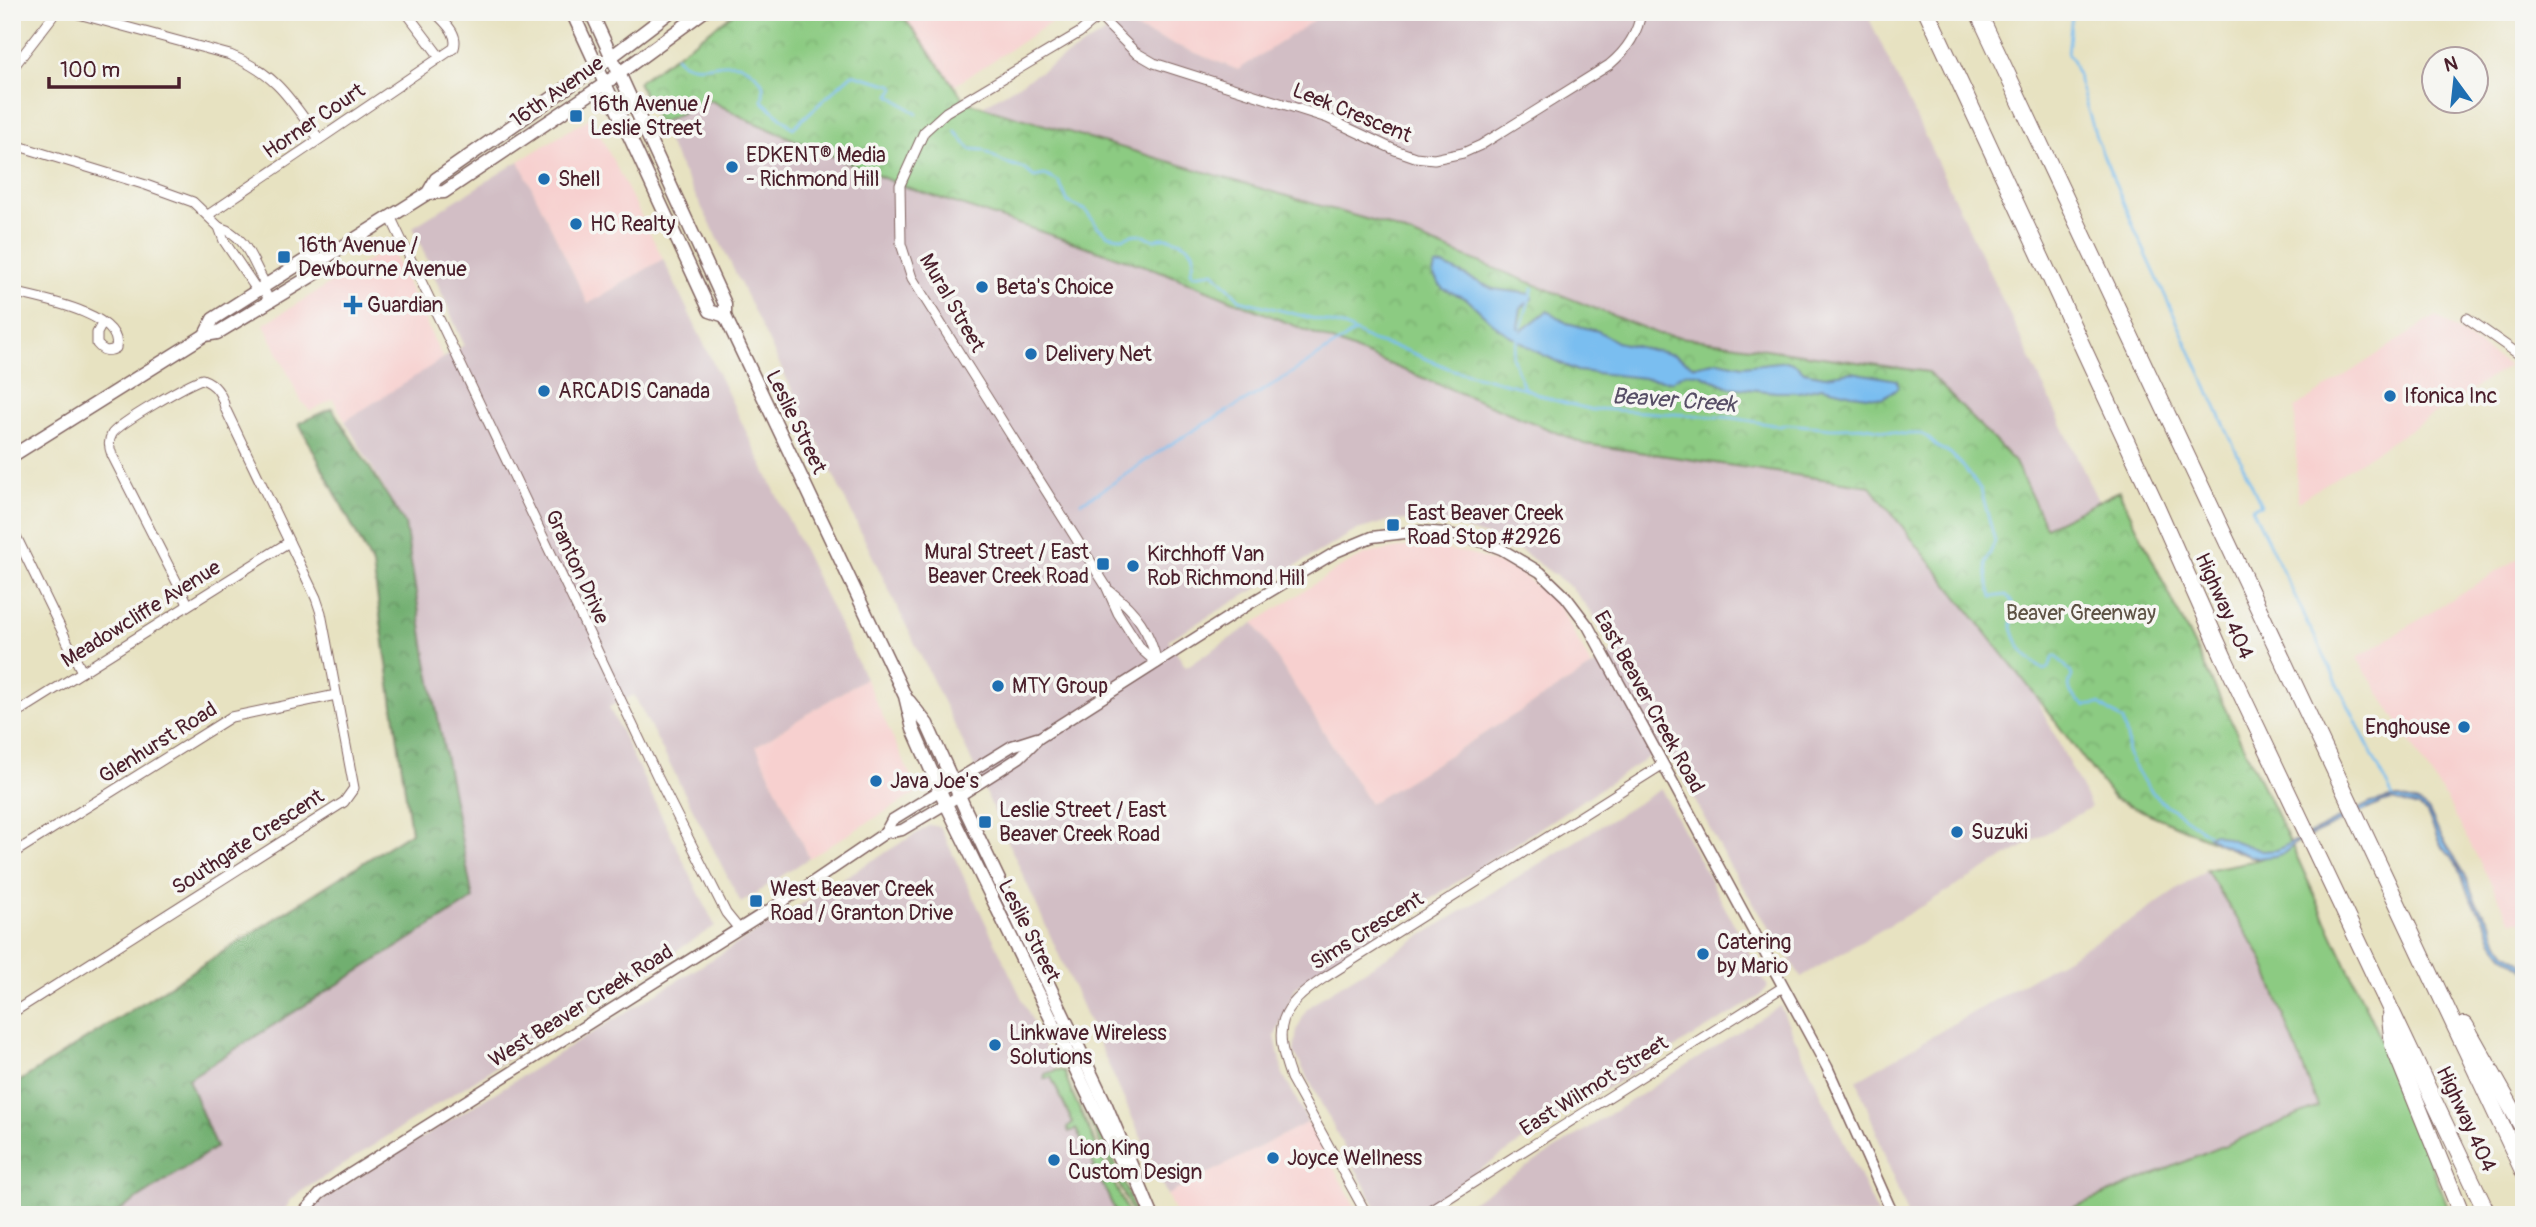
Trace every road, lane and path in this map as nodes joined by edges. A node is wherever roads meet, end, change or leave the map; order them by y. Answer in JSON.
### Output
{"nodes":[{"id":1,"x":56,"y":12,"type":"edge"},
{"id":2,"x":71,"y":12,"type":"edge"},
{"id":3,"x":406,"y":12,"type":"edge"},
{"id":4,"x":435,"y":12,"type":"edge"},
{"id":5,"x":572,"y":12,"type":"edge"},
{"id":6,"x":591,"y":12,"type":"edge"},
{"id":7,"x":670,"y":12,"type":"edge"},
{"id":8,"x":703,"y":12,"type":"edge"},
{"id":9,"x":1642,"y":12,"type":"edge"},
{"id":10,"x":1978,"y":12,"type":"edge"},
{"id":11,"x":1928,"y":14,"type":"edge"},
{"id":12,"x":1102,"y":15,"type":"edge"},
{"id":13,"x":440,"y":57,"type":"junction"},
{"id":14,"x":611,"y":57,"type":"junction"},
{"id":15,"x":598,"y":66,"type":"junction"},
{"id":16,"x":12,"y":69,"type":"edge"},
{"id":17,"x":619,"y":73,"type":"junction"},
{"id":18,"x":606,"y":83,"type":"junction"},
{"id":19,"x":319,"y":139,"type":"junction"},
{"id":20,"x":12,"y":144,"type":"edge"},
{"id":21,"x":428,"y":193,"type":"junction"},
{"id":22,"x":208,"y":215,"type":"junction"},
{"id":23,"x":390,"y":216,"type":"junction"},
{"id":24,"x":219,"y":227,"type":"junction"},
{"id":25,"x":320,"y":261,"type":"junction"},
{"id":26,"x":262,"y":288,"type":"junction"},
{"id":27,"x":12,"y":292,"type":"edge"},
{"id":28,"x":270,"y":303,"type":"junction"},
{"id":29,"x":725,"y":316,"type":"junction"},
{"id":30,"x":2467,"y":318,"type":"dead end"},
{"id":31,"x":102,"y":324,"type":"dead end"},
{"id":32,"x":205,"y":335,"type":"junction"},
{"id":33,"x":2524,"y":358,"type":"edge"},
{"id":34,"x":12,"y":456,"type":"edge"},
{"id":35,"x":12,"y":528,"type":"edge"},
{"id":36,"x":289,"y":542,"type":"junction"},
{"id":37,"x":188,"y":604,"type":"junction"},
{"id":38,"x":1157,"y":663,"type":"junction"},
{"id":39,"x":82,"y":672,"type":"junction"},
{"id":40,"x":336,"y":695,"type":"junction"},
{"id":41,"x":905,"y":696,"type":"junction"},
{"id":42,"x":12,"y":716,"type":"edge"},
{"id":43,"x":1039,"y":738,"type":"junction"},
{"id":44,"x":1662,"y":765,"type":"junction"},
{"id":45,"x":954,"y":782,"type":"junction"},
{"id":46,"x":940,"y":790,"type":"junction"},
{"id":47,"x":959,"y":796,"type":"junction"},
{"id":48,"x":946,"y":804,"type":"junction"},
{"id":49,"x":885,"y":834,"type":"junction"},
{"id":50,"x":12,"y":854,"type":"edge"},
{"id":51,"x":2405,"y":921,"type":"junction"},
{"id":52,"x":739,"y":929,"type":"junction"},
{"id":53,"x":1783,"y":987,"type":"junction"},
{"id":54,"x":2389,"y":1006,"type":"junction"},
{"id":55,"x":12,"y":1013,"type":"edge"},
{"id":56,"x":2524,"y":1130,"type":"edge"},
{"id":57,"x":2524,"y":1173,"type":"edge"},
{"id":58,"x":1135,"y":1176,"type":"junction"},
{"id":59,"x":301,"y":1215,"type":"edge"},
{"id":60,"x":1152,"y":1215,"type":"edge"},
{"id":61,"x":1367,"y":1215,"type":"edge"},
{"id":62,"x":1422,"y":1215,"type":"edge"},
{"id":63,"x":1893,"y":1215,"type":"edge"},
{"id":64,"x":2462,"y":1215,"type":"edge"},
{"id":65,"x":2488,"y":1215,"type":"edge"}],
"edges":[{"from":1,"to":16,"type":"street"},
{"from":2,"to":19,"type":"street"},
{"from":3,"to":13,"type":"street"},
{"from":4,"to":13,"type":"street"},
{"from":5,"to":15,"type":"main road","name":"Leslie Street"},
{"from":6,"to":14,"type":"main road","name":"Leslie Street"},
{"from":7,"to":14,"type":"main road","name":"16th Avenue"},
{"from":8,"to":17,"type":"main road","name":"16th Avenue"},
{"from":9,"to":12,"type":"street","name":"Leek Crescent"},
{"from":10,"to":51,"type":"highway","name":"Highway 404"},
{"from":11,"to":54,"type":"highway","name":"Highway 404"},
{"from":12,"to":38,"type":"street","name":"Mural Street"},
{"from":13,"to":19,"type":"street","name":"Horner Court"},
{"from":14,"to":15,"type":"main road","name":"16th Avenue"},
{"from":14,"to":17,"type":"main road","name":"Leslie Street"},
{"from":15,"to":18,"type":"main road","name":"Leslie Street"},
{"from":15,"to":21,"type":"main road","name":"16th Avenue"},
{"from":17,"to":18,"type":"main road","name":"16th Avenue"},
{"from":17,"to":29,"type":"main road","name":"Leslie Street"},
{"from":18,"to":21,"type":"main road","name":"16th Avenue"},
{"from":18,"to":29,"type":"main road","name":"Leslie Street"},
{"from":19,"to":22,"type":"street","name":"Horner Court"},
{"from":20,"to":22,"type":"street"},
{"from":21,"to":23,"type":"main road","name":"16th Avenue"},
{"from":22,"to":24,"type":"street"},
{"from":23,"to":25,"type":"main road","name":"16th Avenue"},
{"from":23,"to":52,"type":"street","name":"Granton Drive"},
{"from":24,"to":26,"type":"street"},
{"from":24,"to":26,"type":"street"},
{"from":25,"to":26,"type":"main road","name":"16th Avenue"},
{"from":25,"to":28,"type":"main road","name":"16th Avenue"},
{"from":26,"to":28,"type":"street"},
{"from":26,"to":32,"type":"main road","name":"16th Avenue"},
{"from":27,"to":31,"type":"street"},
{"from":28,"to":32,"type":"main road","name":"16th Avenue"},
{"from":29,"to":41,"type":"main road","name":"Leslie Street"},
{"from":30,"to":33,"type":"street"},
{"from":32,"to":34,"type":"main road","name":"16th Avenue"},
{"from":35,"to":39,"type":"street"},
{"from":36,"to":37,"type":"street","name":"Meadowcliffe Avenue"},
{"from":36,"to":37,"type":"street","name":"Southgate Crescent"},
{"from":36,"to":40,"type":"street","name":"Southgate Crescent"},
{"from":37,"to":39,"type":"street","name":"Meadowcliffe Avenue"},
{"from":38,"to":43,"type":"street","name":"East Beaver Creek Road"},
{"from":38,"to":44,"type":"street","name":"East Beaver Creek Road"},
{"from":39,"to":42,"type":"street","name":"Meadowcliffe Avenue"},
{"from":40,"to":50,"type":"street","name":"Glenhurst Road"},
{"from":40,"to":55,"type":"street","name":"Southgate Crescent"},
{"from":41,"to":45,"type":"main road","name":"Leslie Street"},
{"from":41,"to":46,"type":"main road","name":"Leslie Street"},
{"from":43,"to":45,"type":"street","name":"East Beaver Creek Road"},
{"from":43,"to":47,"type":"street","name":"East Beaver Creek Road"},
{"from":44,"to":53,"type":"street","name":"East Beaver Creek Road"},
{"from":44,"to":61,"type":"street","name":"Sims Crescent"},
{"from":45,"to":46,"type":"street","name":"West Beaver Creek Road"},
{"from":45,"to":47,"type":"main road","name":"Leslie Street"},
{"from":46,"to":48,"type":"main road","name":"Leslie Street"},
{"from":46,"to":49,"type":"street","name":"West Beaver Creek Road"},
{"from":47,"to":48,"type":"street","name":"East Beaver Creek Road"},
{"from":47,"to":58,"type":"main road","name":"Leslie Street"},
{"from":48,"to":49,"type":"street","name":"West Beaver Creek Road"},
{"from":48,"to":58,"type":"main road","name":"Leslie Street"},
{"from":49,"to":52,"type":"street","name":"West Beaver Creek Road"},
{"from":51,"to":56,"type":"highway"},
{"from":51,"to":57,"type":"highway","name":"Highway 404"},
{"from":52,"to":59,"type":"street","name":"West Beaver Creek Road"},
{"from":53,"to":62,"type":"street","name":"East Wilmot Street"},
{"from":53,"to":63,"type":"street","name":"East Beaver Creek Road"},
{"from":54,"to":64,"type":"highway"},
{"from":54,"to":65,"type":"highway","name":"Highway 404"},
{"from":58,"to":60,"type":"main road","name":"Leslie Street"}]}
